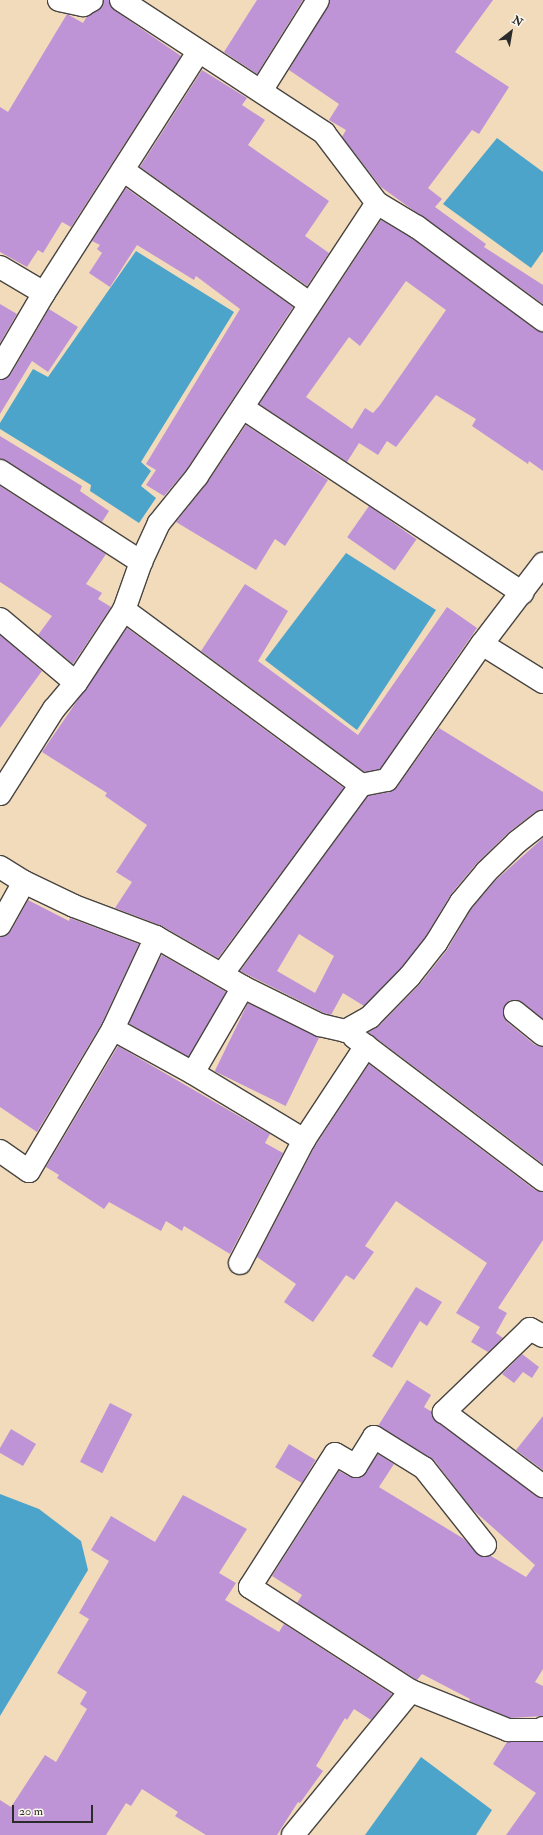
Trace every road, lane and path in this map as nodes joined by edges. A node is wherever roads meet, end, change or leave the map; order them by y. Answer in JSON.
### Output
{"nodes":[{"id":1,"x":59,"y":0,"type":"edge"},
{"id":2,"x":92,"y":0,"type":"edge"},
{"id":3,"x":121,"y":0,"type":"edge"},
{"id":4,"x":318,"y":0,"type":"edge"},
{"id":5,"x":199,"y":51,"type":"junction"},
{"id":6,"x":261,"y":92,"type":"junction"},
{"id":7,"x":123,"y":170,"type":"junction"},
{"id":8,"x":377,"y":203,"type":"junction"},
{"id":9,"x":0,"y":267,"type":"edge"},
{"id":10,"x":44,"y":293,"type":"junction"},
{"id":11,"x":310,"y":304,"type":"junction"},
{"id":12,"x":543,"y":320,"type":"edge"},
{"id":13,"x":0,"y":368,"type":"edge"},
{"id":14,"x":243,"y":408,"type":"junction"},
{"id":15,"x":0,"y":471,"type":"edge"},
{"id":16,"x":141,"y":562,"type":"junction"},
{"id":17,"x":543,"y":564,"type":"edge"},
{"id":18,"x":522,"y":593,"type":"junction"},
{"id":19,"x":124,"y":610,"type":"junction"},
{"id":20,"x":0,"y":619,"type":"edge"},
{"id":21,"x":482,"y":644,"type":"junction"},
{"id":22,"x":543,"y":682,"type":"edge"},
{"id":23,"x":76,"y":683,"type":"junction"},
{"id":24,"x":361,"y":785,"type":"junction"},
{"id":25,"x":0,"y":794,"type":"edge"},
{"id":26,"x":543,"y":822,"type":"edge"},
{"id":27,"x":0,"y":867,"type":"edge"},
{"id":28,"x":24,"y":882,"type":"junction"},
{"id":29,"x":0,"y":925,"type":"edge"},
{"id":30,"x":156,"y":937,"type":"junction"},
{"id":31,"x":222,"y":974,"type":"junction"},
{"id":32,"x":243,"y":987,"type":"junction"},
{"id":33,"x":514,"y":1012,"type":"dead end"},
{"id":34,"x":113,"y":1029,"type":"junction"},
{"id":35,"x":345,"y":1030,"type":"junction"},
{"id":36,"x":543,"y":1036,"type":"edge"},
{"id":37,"x":366,"y":1046,"type":"junction"},
{"id":38,"x":193,"y":1073,"type":"junction"},
{"id":39,"x":304,"y":1140,"type":"junction"},
{"id":40,"x":0,"y":1152,"type":"edge"},
{"id":41,"x":543,"y":1180,"type":"edge"},
{"id":42,"x":240,"y":1263,"type":"dead end"},
{"id":43,"x":543,"y":1336,"type":"edge"},
{"id":44,"x":543,"y":1486,"type":"edge"},
{"id":45,"x":485,"y":1545,"type":"dead end"},
{"id":46,"x":411,"y":1691,"type":"junction"},
{"id":47,"x":542,"y":1730,"type":"edge"},
{"id":48,"x":293,"y":1835,"type":"edge"}],
"edges":[{"from":1,"to":2,"type":"street"},
{"from":3,"to":5,"type":"street"},
{"from":4,"to":6,"type":"street"},
{"from":5,"to":6,"type":"street"},
{"from":5,"to":7,"type":"street"},
{"from":6,"to":8,"type":"street"},
{"from":7,"to":10,"type":"street"},
{"from":7,"to":11,"type":"street"},
{"from":8,"to":11,"type":"street"},
{"from":8,"to":12,"type":"street"},
{"from":9,"to":10,"type":"street"},
{"from":10,"to":13,"type":"street"},
{"from":11,"to":14,"type":"street"},
{"from":14,"to":16,"type":"street"},
{"from":14,"to":18,"type":"street"},
{"from":15,"to":16,"type":"street"},
{"from":16,"to":19,"type":"street"},
{"from":17,"to":18,"type":"street"},
{"from":18,"to":21,"type":"street"},
{"from":19,"to":23,"type":"street"},
{"from":19,"to":24,"type":"street"},
{"from":20,"to":23,"type":"street"},
{"from":21,"to":22,"type":"street"},
{"from":21,"to":24,"type":"street"},
{"from":23,"to":25,"type":"street"},
{"from":24,"to":31,"type":"street"},
{"from":26,"to":35,"type":"street"},
{"from":27,"to":28,"type":"street"},
{"from":28,"to":29,"type":"street"},
{"from":28,"to":30,"type":"street"},
{"from":30,"to":31,"type":"street"},
{"from":30,"to":34,"type":"street"},
{"from":31,"to":32,"type":"street"},
{"from":32,"to":35,"type":"street"},
{"from":32,"to":38,"type":"street"},
{"from":33,"to":36,"type":"street"},
{"from":34,"to":38,"type":"street"},
{"from":34,"to":40,"type":"street"},
{"from":35,"to":37,"type":"street"},
{"from":37,"to":39,"type":"street"},
{"from":37,"to":41,"type":"street"},
{"from":38,"to":39,"type":"street"},
{"from":39,"to":42,"type":"street"},
{"from":43,"to":44,"type":"street"},
{"from":45,"to":46,"type":"street"},
{"from":46,"to":47,"type":"street"},
{"from":46,"to":48,"type":"street"}]}
